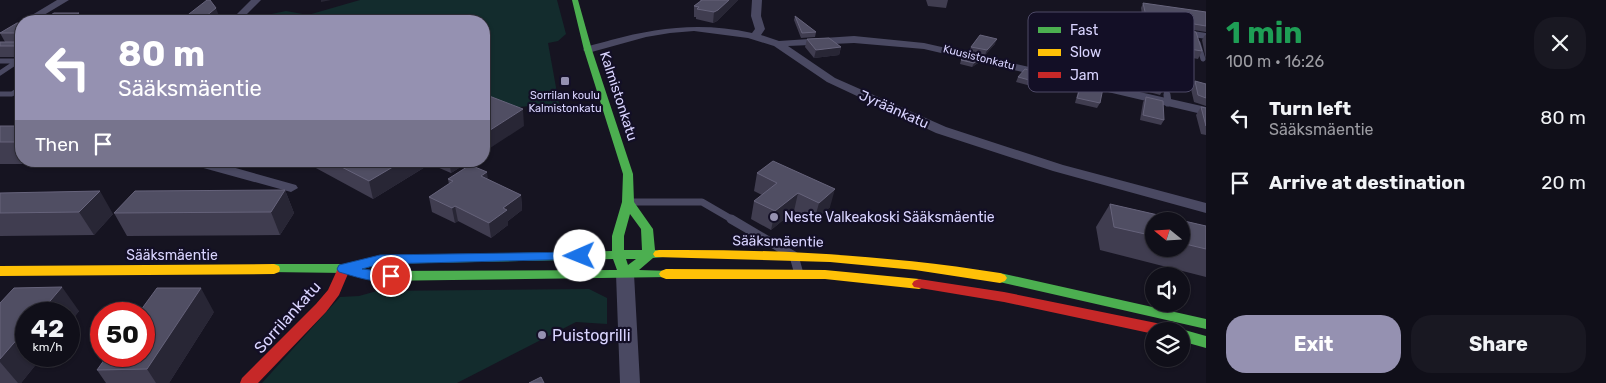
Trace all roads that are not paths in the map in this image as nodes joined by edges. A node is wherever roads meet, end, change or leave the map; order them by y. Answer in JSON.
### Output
{"nodes":[{"id":1,"x":64,"y":0,"type":"edge"},
{"id":2,"x":256,"y":0,"type":"edge"},
{"id":3,"x":576,"y":0,"type":"edge"},
{"id":4,"x":757,"y":0,"type":"edge"},
{"id":5,"x":38,"y":15,"type":"edge"},
{"id":6,"x":242,"y":15,"type":"edge"},
{"id":7,"x":1195,"y":34,"type":"joint"},
{"id":8,"x":755,"y":36,"type":"junction"},
{"id":9,"x":1206,"y":36,"type":"edge"},
{"id":10,"x":778,"y":44,"type":"junction"},
{"id":11,"x":588,"y":50,"type":"junction"},
{"id":12,"x":1203,"y":59,"type":"edge"},
{"id":13,"x":0,"y":61,"type":"edge"},
{"id":14,"x":15,"y":61,"type":"edge"},
{"id":15,"x":15,"y":64,"type":"edge"},
{"id":16,"x":1028,"y":68,"type":"edge"},
{"id":17,"x":0,"y":73,"type":"edge"},
{"id":18,"x":15,"y":92,"type":"edge"},
{"id":19,"x":1121,"y":92,"type":"edge"},
{"id":20,"x":1167,"y":92,"type":"edge"},
{"id":21,"x":0,"y":94,"type":"edge"},
{"id":22,"x":1168,"y":103,"type":"junction"},
{"id":23,"x":1206,"y":111,"type":"edge"},
{"id":24,"x":216,"y":167,"type":"edge"},
{"id":25,"x":291,"y":188,"type":"dead end"},
{"id":26,"x":628,"y":202,"type":"junction"},
{"id":27,"x":1206,"y":208,"type":"edge"},
{"id":28,"x":618,"y":255,"type":"junction"},
{"id":29,"x":649,"y":255,"type":"junction"},
{"id":30,"x":794,"y":256,"type":"junction"},
{"id":31,"x":344,"y":269,"type":"junction"},
{"id":32,"x":0,"y":271,"type":"edge"},
{"id":33,"x":625,"y":274,"type":"junction"},
{"id":34,"x":799,"y":274,"type":"junction"},
{"id":35,"x":1206,"y":324,"type":"edge"},
{"id":36,"x":1145,"y":326,"type":"edge"},
{"id":37,"x":1190,"y":338,"type":"edge"},
{"id":38,"x":1206,"y":342,"type":"edge"},
{"id":39,"x":248,"y":383,"type":"edge"},
{"id":40,"x":630,"y":383,"type":"edge"}],
"edges":[{"from":1,"to":5,"type":"street"},
{"from":2,"to":6,"type":"street"},
{"from":3,"to":11,"type":"main road","name":"Kalmistonkatu"},
{"from":4,"to":8,"type":"street"},
{"from":7,"to":9,"type":"street"},
{"from":7,"to":12,"type":"lane"},
{"from":8,"to":10,"type":"street","name":"Jyräänkatu"},
{"from":8,"to":11,"type":"street","name":"Jyräänkatu"},
{"from":10,"to":16,"type":"street","name":"Kuusistonkatu"},
{"from":10,"to":27,"type":"street","name":"Jyräänkatu"},
{"from":11,"to":26,"type":"main road","name":"Kalmistonkatu"},
{"from":13,"to":14,"type":"lane"},
{"from":15,"to":17,"type":"lane"},
{"from":18,"to":21,"type":"lane"},
{"from":19,"to":22,"type":"street","name":"Kuusistonkatu"},
{"from":20,"to":22,"type":"lane"},
{"from":22,"to":23,"type":"street","name":"Kuusistonkatu"},
{"from":24,"to":25,"type":"street"},
{"from":26,"to":28,"type":"main road","name":"Kalmistonkatu"},
{"from":26,"to":29,"type":"main road"},
{"from":26,"to":30,"type":"lane"},
{"from":28,"to":29,"type":"main road","name":"Sääksmäentie"},
{"from":28,"to":31,"type":"main road","name":"Sääksmäentie"},
{"from":28,"to":33,"type":"main road","name":"Kalmistonkatu"},
{"from":29,"to":30,"type":"main road","name":"Sääksmäentie"},
{"from":29,"to":33,"type":"main road"},
{"from":30,"to":34,"type":"lane"},
{"from":30,"to":35,"type":"main road","name":"Sääksmäentie"},
{"from":31,"to":32,"type":"main road","name":"Sääksmäentie"},
{"from":31,"to":33,"type":"main road","name":"Sääksmäentie"},
{"from":31,"to":39,"type":"main road","name":"Sorrilankatu"},
{"from":33,"to":34,"type":"main road","name":"Sääksmäentie"},
{"from":33,"to":40,"type":"street"},
{"from":34,"to":36,"type":"main road","name":"Sääksmäentie"},
{"from":37,"to":38,"type":"main road"}]}
